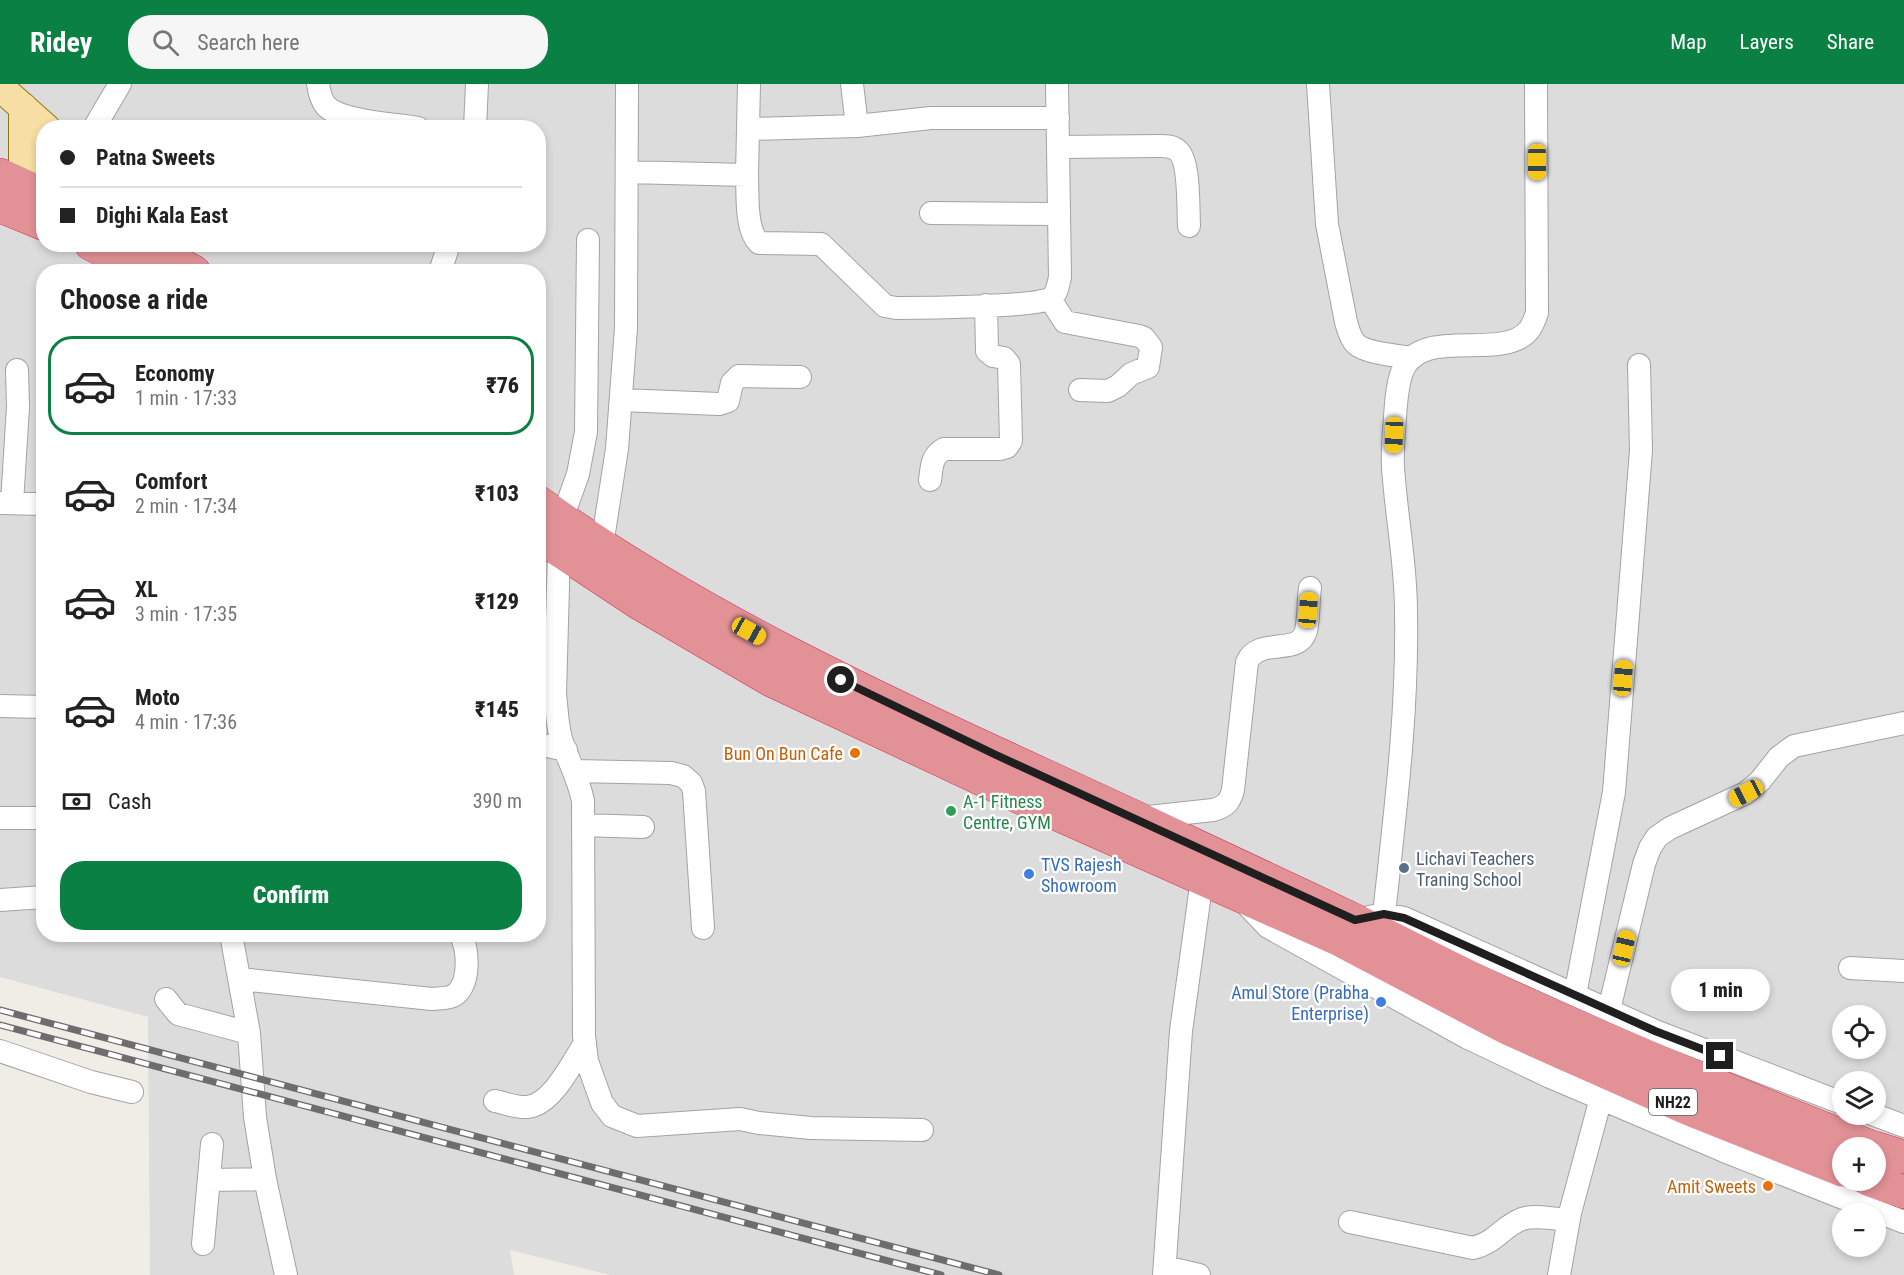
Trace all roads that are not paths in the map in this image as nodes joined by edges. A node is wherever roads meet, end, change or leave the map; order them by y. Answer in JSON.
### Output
{"nodes":[{"id":1,"x":120,"y":84,"type":"edge"},
{"id":2,"x":318,"y":84,"type":"edge"},
{"id":3,"x":477,"y":84,"type":"edge"},
{"id":4,"x":627,"y":84,"type":"edge"},
{"id":5,"x":748,"y":84,"type":"edge"},
{"id":6,"x":852,"y":84,"type":"edge"},
{"id":7,"x":1057,"y":84,"type":"edge"},
{"id":8,"x":1318,"y":84,"type":"edge"},
{"id":9,"x":1536,"y":84,"type":"edge"},
{"id":10,"x":0,"y":87,"type":"edge"},
{"id":11,"x":23,"y":107,"type":"junction"},
{"id":12,"x":1058,"y":117,"type":"junction"},
{"id":13,"x":37,"y":120,"type":"edge"},
{"id":14,"x":99,"y":120,"type":"edge"},
{"id":15,"x":370,"y":120,"type":"edge"},
{"id":16,"x":475,"y":120,"type":"edge"},
{"id":17,"x":857,"y":126,"type":"junction"},
{"id":18,"x":748,"y":129,"type":"junction"},
{"id":19,"x":1058,"y":147,"type":"junction"},
{"id":20,"x":627,"y":172,"type":"junction"},
{"id":21,"x":747,"y":175,"type":"junction"},
{"id":22,"x":24,"y":201,"type":"edge"},
{"id":23,"x":931,"y":213,"type":"dead end"},
{"id":24,"x":1059,"y":214,"type":"junction"},
{"id":25,"x":1189,"y":226,"type":"dead end"},
{"id":26,"x":588,"y":240,"type":"dead end"},
{"id":27,"x":106,"y":252,"type":"edge"},
{"id":28,"x":158,"y":252,"type":"edge"},
{"id":29,"x":130,"y":264,"type":"edge"},
{"id":30,"x":179,"y":264,"type":"edge"},
{"id":31,"x":1050,"y":299,"type":"junction"},
{"id":32,"x":986,"y":305,"type":"junction"},
{"id":33,"x":1412,"y":358,"type":"junction"},
{"id":34,"x":1639,"y":365,"type":"dead end"},
{"id":35,"x":17,"y":370,"type":"dead end"},
{"id":36,"x":800,"y":377,"type":"dead end"},
{"id":37,"x":1080,"y":390,"type":"dead end"},
{"id":38,"x":621,"y":400,"type":"junction"},
{"id":39,"x":930,"y":480,"type":"dead end"},
{"id":40,"x":6,"y":503,"type":"edge"},
{"id":41,"x":36,"y":504,"type":"edge"},
{"id":42,"x":550,"y":527,"type":"edge"},
{"id":43,"x":602,"y":545,"type":"junction"},
{"id":44,"x":1310,"y":588,"type":"dead end"},
{"id":45,"x":548,"y":631,"type":"edge"},
{"id":46,"x":0,"y":706,"type":"edge"},
{"id":47,"x":36,"y":707,"type":"edge"},
{"id":48,"x":1904,"y":723,"type":"edge"},
{"id":49,"x":546,"y":746,"type":"edge"},
{"id":50,"x":566,"y":750,"type":"junction"},
{"id":51,"x":574,"y":771,"type":"junction"},
{"id":52,"x":0,"y":818,"type":"edge"},
{"id":53,"x":36,"y":818,"type":"edge"},
{"id":54,"x":1137,"y":818,"type":"junction"},
{"id":55,"x":583,"y":825,"type":"junction"},
{"id":56,"x":643,"y":827,"type":"dead end"},
{"id":57,"x":1202,"y":879,"type":"junction"},
{"id":58,"x":1237,"y":895,"type":"junction"},
{"id":59,"x":36,"y":898,"type":"edge"},
{"id":60,"x":0,"y":900,"type":"edge"},
{"id":61,"x":1370,"y":917,"type":"junction"},
{"id":62,"x":703,"y":928,"type":"dead end"},
{"id":63,"x":233,"y":942,"type":"edge"},
{"id":64,"x":463,"y":942,"type":"edge"},
{"id":65,"x":1850,"y":968,"type":"dead end"},
{"id":66,"x":1904,"y":971,"type":"edge"},
{"id":67,"x":240,"y":979,"type":"junction"},
{"id":68,"x":1575,"y":995,"type":"junction"},
{"id":69,"x":166,"y":999,"type":"dead end"},
{"id":70,"x":1609,"y":1010,"type":"junction"},
{"id":71,"x":1516,"y":1016,"type":"junction"},
{"id":72,"x":249,"y":1033,"type":"junction"},
{"id":73,"x":585,"y":1043,"type":"junction"},
{"id":74,"x":0,"y":1051,"type":"edge"},
{"id":75,"x":132,"y":1092,"type":"dead end"},
{"id":76,"x":1601,"y":1098,"type":"junction"},
{"id":77,"x":1832,"y":1099,"type":"edge"},
{"id":78,"x":495,"y":1101,"type":"dead end"},
{"id":79,"x":1886,"y":1119,"type":"edge"},
{"id":80,"x":1904,"y":1126,"type":"edge"},
{"id":81,"x":922,"y":1130,"type":"dead end"},
{"id":82,"x":1846,"y":1137,"type":"edge"},
{"id":83,"x":212,"y":1144,"type":"dead end"},
{"id":84,"x":1886,"y":1152,"type":"edge"},
{"id":85,"x":1904,"y":1157,"type":"edge"},
{"id":86,"x":1832,"y":1166,"type":"edge"},
{"id":87,"x":264,"y":1179,"type":"junction"},
{"id":88,"x":209,"y":1180,"type":"junction"},
{"id":89,"x":1886,"y":1186,"type":"edge"},
{"id":90,"x":1904,"y":1192,"type":"edge"},
{"id":91,"x":1569,"y":1219,"type":"junction"},
{"id":92,"x":1350,"y":1222,"type":"dead end"},
{"id":93,"x":1904,"y":1222,"type":"edge"},
{"id":94,"x":203,"y":1244,"type":"dead end"},
{"id":95,"x":1165,"y":1271,"type":"edge"},
{"id":96,"x":286,"y":1275,"type":"edge"},
{"id":97,"x":1199,"y":1275,"type":"edge"},
{"id":98,"x":1559,"y":1275,"type":"edge"}],
"edges":[{"from":1,"to":14,"type":"street"},
{"from":2,"to":15,"type":"street"},
{"from":3,"to":16,"type":"street"},
{"from":4,"to":20,"type":"street"},
{"from":5,"to":18,"type":"street"},
{"from":6,"to":17,"type":"street"},
{"from":7,"to":12,"type":"street"},
{"from":8,"to":33,"type":"street"},
{"from":9,"to":33,"type":"street"},
{"from":10,"to":11,"type":"main road"},
{"from":11,"to":13,"type":"main road"},
{"from":11,"to":22,"type":"main road"},
{"from":12,"to":17,"type":"street"},
{"from":12,"to":19,"type":"street"},
{"from":17,"to":18,"type":"street"},
{"from":18,"to":21,"type":"street"},
{"from":19,"to":24,"type":"street"},
{"from":19,"to":25,"type":"street"},
{"from":20,"to":21,"type":"street"},
{"from":20,"to":38,"type":"street"},
{"from":21,"to":32,"type":"street"},
{"from":23,"to":24,"type":"street"},
{"from":24,"to":31,"type":"street"},
{"from":26,"to":42,"type":"street"},
{"from":27,"to":29,"type":"highway"},
{"from":28,"to":30,"type":"highway"},
{"from":31,"to":32,"type":"street"},
{"from":31,"to":37,"type":"street"},
{"from":32,"to":39,"type":"street"},
{"from":33,"to":61,"type":"street"},
{"from":34,"to":68,"type":"street"},
{"from":35,"to":40,"type":"street"},
{"from":36,"to":38,"type":"street"},
{"from":38,"to":43,"type":"street"},
{"from":40,"to":41,"type":"street"},
{"from":42,"to":43,"type":"highway","number":"NH22"},
{"from":42,"to":45,"type":"street"},
{"from":42,"to":57,"type":"highway","number":"NH22"},
{"from":43,"to":54,"type":"highway","number":"NH22"},
{"from":44,"to":54,"type":"street"},
{"from":45,"to":50,"type":"street"},
{"from":46,"to":47,"type":"street"},
{"from":48,"to":70,"type":"street"},
{"from":49,"to":50,"type":"street"},
{"from":50,"to":51,"type":"street"},
{"from":51,"to":55,"type":"street"},
{"from":51,"to":62,"type":"street"},
{"from":52,"to":53,"type":"street"},
{"from":54,"to":61,"type":"highway","number":"NH22"},
{"from":55,"to":56,"type":"street"},
{"from":55,"to":73,"type":"street"},
{"from":57,"to":58,"type":"highway","number":"NH22"},
{"from":57,"to":95,"type":"street"},
{"from":58,"to":71,"type":"highway","number":"NH22"},
{"from":58,"to":76,"type":"street"},
{"from":59,"to":60,"type":"street"},
{"from":61,"to":68,"type":"street"},
{"from":61,"to":71,"type":"highway","number":"NH22"},
{"from":63,"to":67,"type":"street"},
{"from":64,"to":67,"type":"street"},
{"from":65,"to":66,"type":"street"},
{"from":67,"to":72,"type":"street"},
{"from":68,"to":70,"type":"street"},
{"from":69,"to":72,"type":"street"},
{"from":70,"to":77,"type":"street"},
{"from":71,"to":82,"type":"highway","number":"NH22"},
{"from":71,"to":86,"type":"highway","number":"NH22"},
{"from":72,"to":87,"type":"street"},
{"from":73,"to":78,"type":"street"},
{"from":73,"to":81,"type":"street"},
{"from":74,"to":75,"type":"street"},
{"from":76,"to":91,"type":"street"},
{"from":76,"to":93,"type":"street"},
{"from":79,"to":80,"type":"street"},
{"from":83,"to":88,"type":"street"},
{"from":84,"to":85,"type":"highway","number":"NH22"},
{"from":87,"to":88,"type":"street"},
{"from":87,"to":96,"type":"street"},
{"from":88,"to":94,"type":"street"},
{"from":89,"to":90,"type":"highway"},
{"from":91,"to":92,"type":"street"},
{"from":91,"to":98,"type":"street"},
{"from":95,"to":97,"type":"street"}]}
